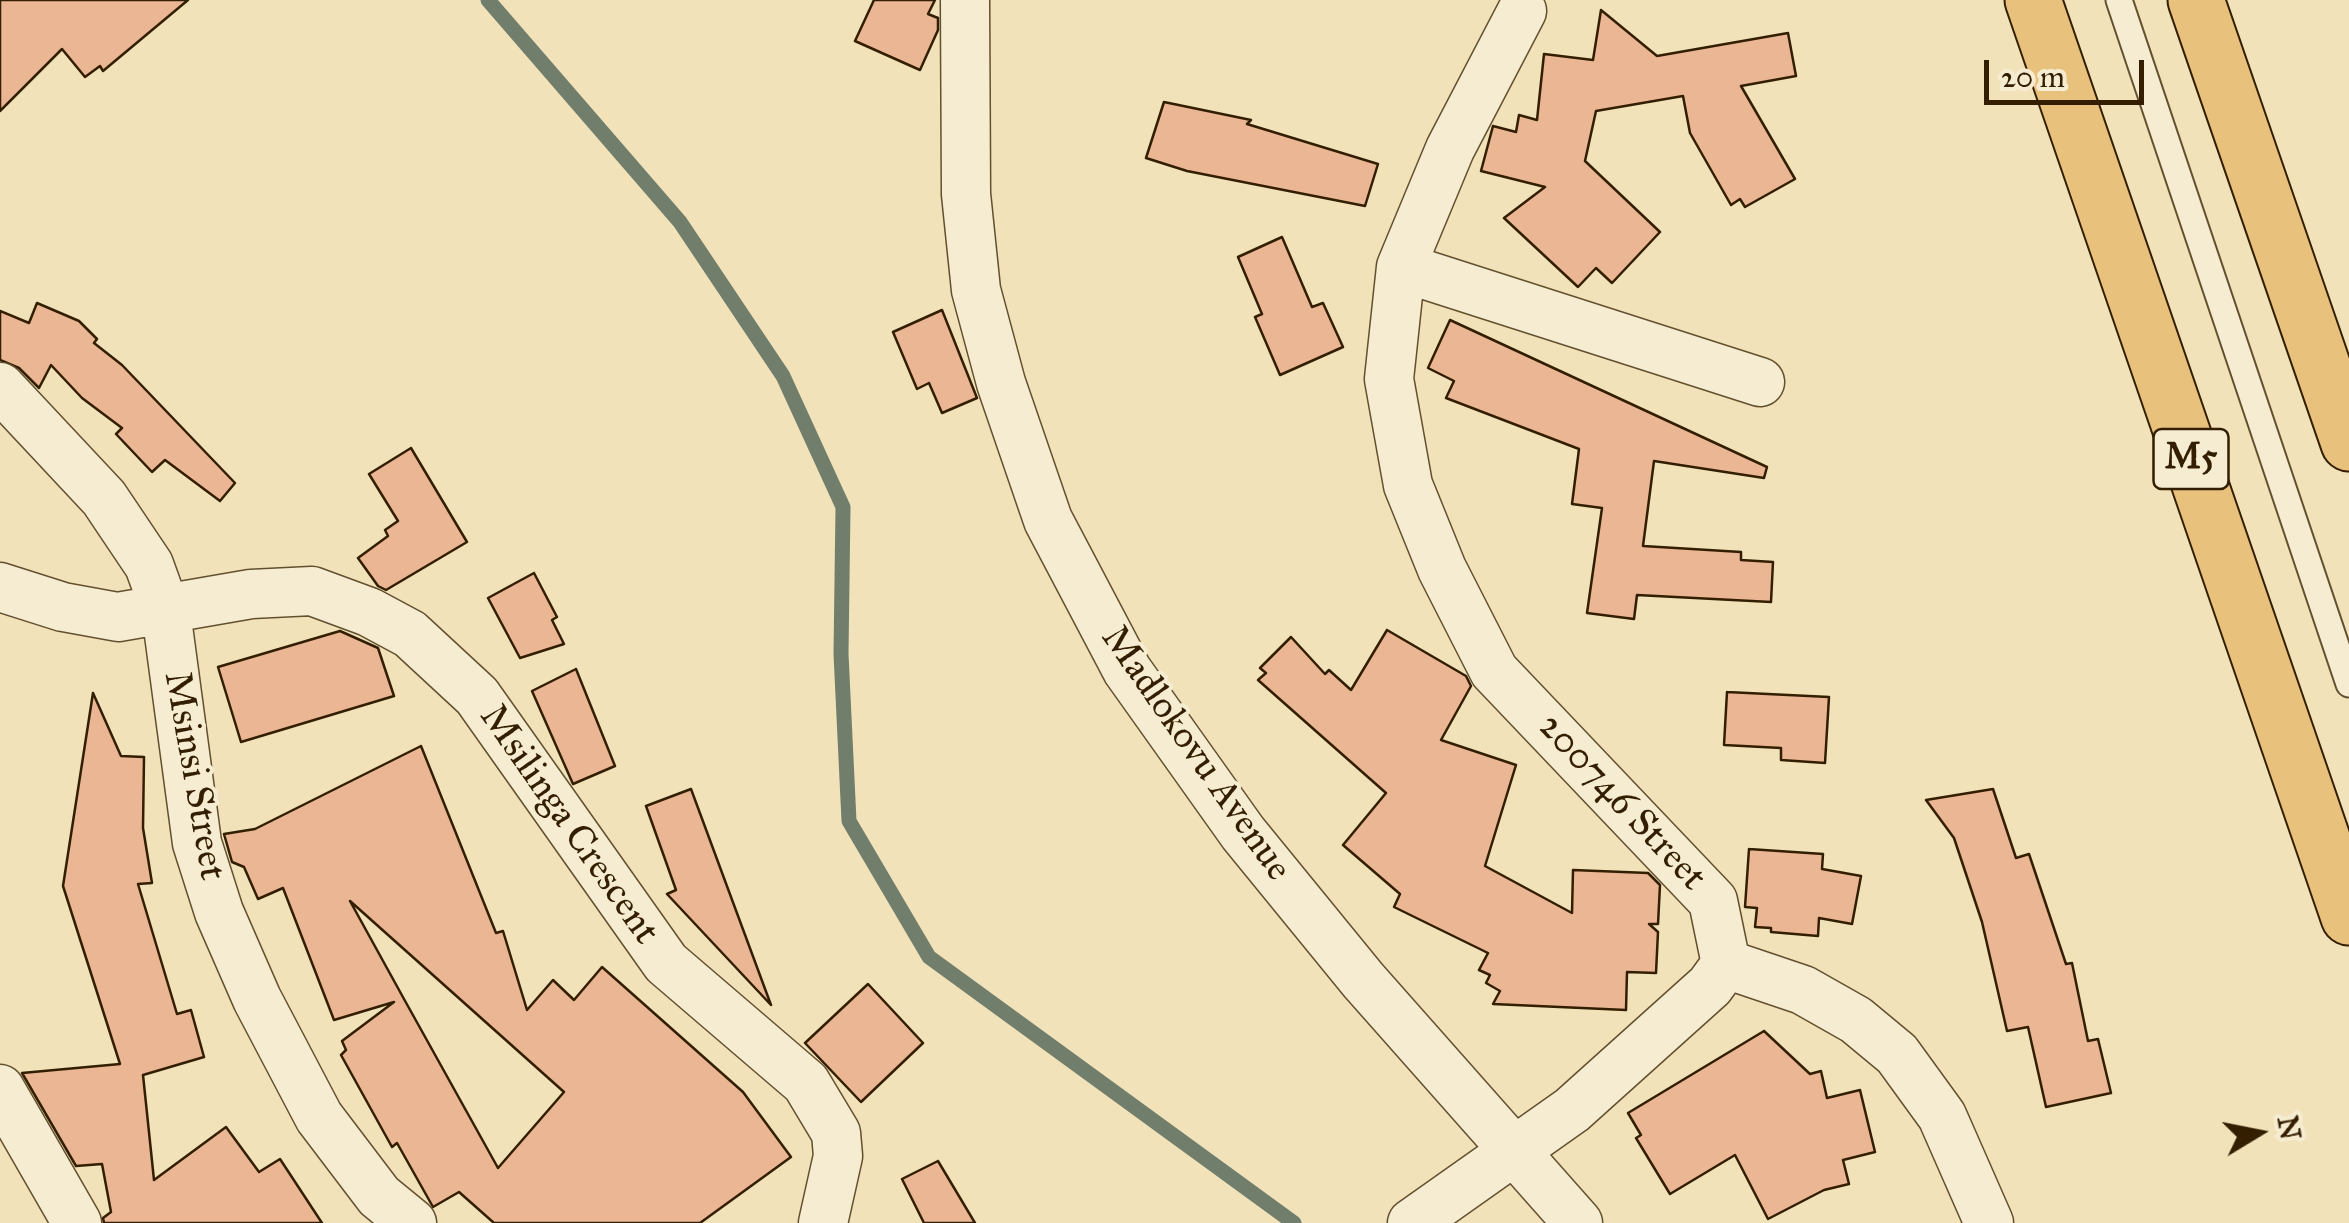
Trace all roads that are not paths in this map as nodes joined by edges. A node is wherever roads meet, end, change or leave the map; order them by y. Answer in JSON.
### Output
{"nodes":[{"id":1,"x":964,"y":0,"type":"edge"},
{"id":2,"x":2033,"y":0,"type":"edge"},
{"id":3,"x":2120,"y":0,"type":"edge"},
{"id":4,"x":2196,"y":0,"type":"edge"},
{"id":5,"x":1522,"y":11,"type":"dead end"},
{"id":6,"x":1401,"y":267,"type":"junction"},
{"id":7,"x":1760,"y":382,"type":"dead end"},
{"id":8,"x":0,"y":387,"type":"edge"},
{"id":9,"x":2349,"y":443,"type":"edge"},
{"id":10,"x":0,"y":587,"type":"edge"},
{"id":11,"x":166,"y":612,"type":"junction"},
{"id":12,"x":2349,"y":684,"type":"edge"},
{"id":13,"x":2349,"y":917,"type":"edge"},
{"id":14,"x":1726,"y":964,"type":"junction"},
{"id":15,"x":0,"y":1089,"type":"edge"},
{"id":16,"x":1515,"y":1148,"type":"junction"},
{"id":17,"x":77,"y":1223,"type":"edge"},
{"id":18,"x":412,"y":1223,"type":"edge"},
{"id":19,"x":823,"y":1223,"type":"edge"},
{"id":20,"x":1412,"y":1223,"type":"edge"},
{"id":21,"x":1578,"y":1223,"type":"edge"},
{"id":22,"x":1989,"y":1223,"type":"edge"}],
"edges":[{"from":1,"to":16,"type":"street","name":"Madlokovu Avenue"},
{"from":2,"to":13,"type":"main road","number":"M5"},
{"from":3,"to":12,"type":"lane"},
{"from":4,"to":9,"type":"main road"},
{"from":5,"to":6,"type":"street","name":"200746 Street"},
{"from":6,"to":7,"type":"street"},
{"from":6,"to":14,"type":"street","name":"200746 Street"},
{"from":8,"to":11,"type":"street","name":"Msinsi Street"},
{"from":10,"to":11,"type":"street","name":"Msilinga Crescent"},
{"from":11,"to":18,"type":"street","name":"Msinsi Street"},
{"from":11,"to":19,"type":"street","name":"Msilinga Crescent"},
{"from":14,"to":16,"type":"street"},
{"from":14,"to":22,"type":"street"},
{"from":15,"to":17,"type":"street"},
{"from":16,"to":20,"type":"street"},
{"from":16,"to":21,"type":"street","name":"Madlokovu Avenue"}]}
